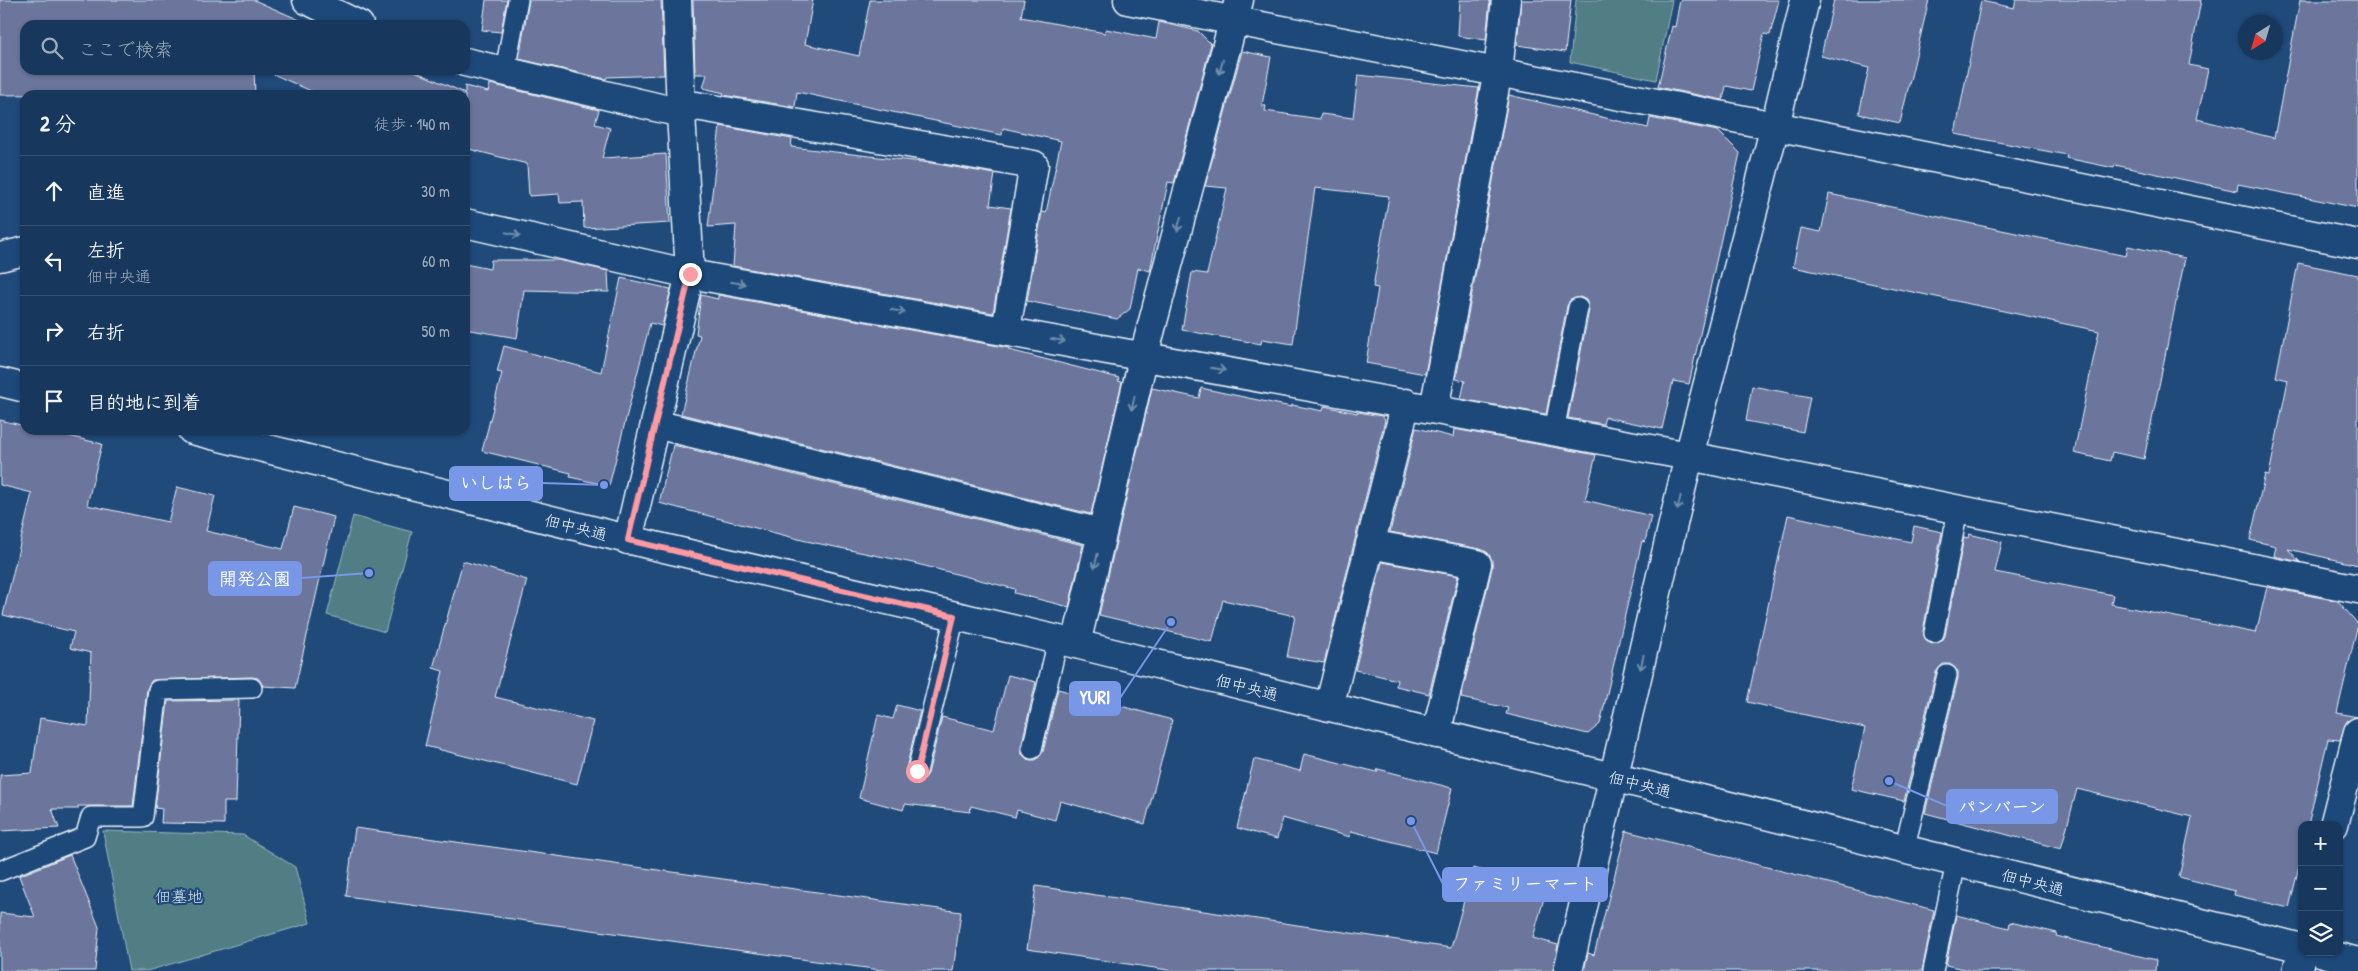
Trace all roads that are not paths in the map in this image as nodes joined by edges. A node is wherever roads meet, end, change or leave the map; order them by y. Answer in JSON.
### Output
{"nodes":[{"id":1,"x":307,"y":0,"type":"edge"},
{"id":2,"x":518,"y":0,"type":"edge"},
{"id":3,"x":677,"y":0,"type":"edge"},
{"id":4,"x":1128,"y":0,"type":"edge"},
{"id":5,"x":1506,"y":0,"type":"edge"},
{"id":6,"x":1805,"y":0,"type":"edge"},
{"id":7,"x":1236,"y":10,"type":"edge"},
{"id":8,"x":349,"y":20,"type":"edge"},
{"id":9,"x":470,"y":63,"type":"edge"},
{"id":10,"x":505,"y":71,"type":"junction"},
{"id":11,"x":1498,"y":71,"type":"junction"},
{"id":12,"x":681,"y":113,"type":"junction"},
{"id":13,"x":1775,"y":126,"type":"junction"},
{"id":14,"x":470,"y":224,"type":"edge"},
{"id":15,"x":2358,"y":244,"type":"edge"},
{"id":16,"x":20,"y":252,"type":"edge"},
{"id":17,"x":0,"y":257,"type":"edge"},
{"id":18,"x":690,"y":274,"type":"junction"},
{"id":19,"x":1578,"y":308,"type":"dead end"},
{"id":20,"x":1006,"y":330,"type":"junction"},
{"id":21,"x":1144,"y":355,"type":"junction"},
{"id":22,"x":0,"y":382,"type":"edge"},
{"id":23,"x":20,"y":387,"type":"edge"},
{"id":24,"x":1406,"y":403,"type":"junction"},
{"id":25,"x":1434,"y":409,"type":"junction"},
{"id":26,"x":655,"y":424,"type":"junction"},
{"id":27,"x":1554,"y":431,"type":"junction"},
{"id":28,"x":212,"y":435,"type":"edge"},
{"id":29,"x":1690,"y":456,"type":"junction"},
{"id":30,"x":1958,"y":510,"type":"junction"},
{"id":31,"x":1102,"y":533,"type":"junction"},
{"id":32,"x":628,"y":540,"type":"junction"},
{"id":33,"x":1370,"y":544,"type":"junction"},
{"id":34,"x":2358,"y":589,"type":"edge"},
{"id":35,"x":954,"y":616,"type":"junction"},
{"id":36,"x":1934,"y":633,"type":"dead end"},
{"id":37,"x":1067,"y":642,"type":"junction"},
{"id":38,"x":1947,"y":675,"type":"dead end"},
{"id":39,"x":252,"y":688,"type":"dead end"},
{"id":40,"x":1329,"y":707,"type":"junction"},
{"id":41,"x":2358,"y":732,"type":"edge"},
{"id":42,"x":1436,"y":734,"type":"junction"},
{"id":43,"x":1032,"y":748,"type":"dead end"},
{"id":44,"x":917,"y":771,"type":"dead end"},
{"id":45,"x":1615,"y":778,"type":"junction"},
{"id":46,"x":2335,"y":821,"type":"edge"},
{"id":47,"x":1904,"y":850,"type":"junction"},
{"id":48,"x":1956,"y":863,"type":"junction"},
{"id":49,"x":0,"y":871,"type":"edge"},
{"id":50,"x":2298,"y":947,"type":"edge"},
{"id":51,"x":2301,"y":956,"type":"edge"},
{"id":52,"x":2335,"y":956,"type":"edge"},
{"id":53,"x":2358,"y":962,"type":"edge"},
{"id":54,"x":1568,"y":971,"type":"edge"},
{"id":55,"x":1933,"y":971,"type":"edge"},
{"id":56,"x":2297,"y":971,"type":"edge"}],
"edges":[{"from":1,"to":8,"type":"street"},
{"from":2,"to":10,"type":"lane"},
{"from":3,"to":12,"type":"street"},
{"from":4,"to":7,"type":"street"},
{"from":5,"to":11,"type":"street"},
{"from":6,"to":13,"type":"street"},
{"from":7,"to":11,"type":"street"},
{"from":7,"to":21,"type":"street","one_way":true},
{"from":9,"to":10,"type":"street"},
{"from":10,"to":12,"type":"street"},
{"from":11,"to":13,"type":"street"},
{"from":11,"to":25,"type":"street"},
{"from":12,"to":18,"type":"street"},
{"from":12,"to":20,"type":"street"},
{"from":13,"to":15,"type":"street"},
{"from":13,"to":29,"type":"street"},
{"from":14,"to":18,"type":"street","one_way":true},
{"from":16,"to":17,"type":"street"},
{"from":18,"to":20,"type":"street","one_way":true},
{"from":18,"to":26,"type":"street"},
{"from":19,"to":27,"type":"lane"},
{"from":20,"to":21,"type":"street","one_way":true},
{"from":21,"to":24,"type":"street","one_way":true},
{"from":21,"to":31,"type":"street","one_way":true},
{"from":22,"to":23,"type":"street"},
{"from":24,"to":25,"type":"street"},
{"from":24,"to":33,"type":"street"},
{"from":25,"to":27,"type":"street"},
{"from":26,"to":31,"type":"street"},
{"from":26,"to":32,"type":"street"},
{"from":27,"to":29,"type":"street"},
{"from":28,"to":32,"type":"street","name":"佃中央通"},
{"from":29,"to":30,"type":"street"},
{"from":29,"to":45,"type":"street","one_way":true},
{"from":30,"to":34,"type":"street"},
{"from":30,"to":36,"type":"lane"},
{"from":31,"to":37,"type":"street","one_way":true},
{"from":32,"to":35,"type":"street","name":"佃中央通"},
{"from":33,"to":40,"type":"street"},
{"from":33,"to":42,"type":"street"},
{"from":35,"to":37,"type":"street","name":"佃中央通"},
{"from":35,"to":44,"type":"lane"},
{"from":37,"to":40,"type":"street","name":"佃中央通"},
{"from":37,"to":43,"type":"lane"},
{"from":38,"to":47,"type":"lane"},
{"from":39,"to":49,"type":"lane"},
{"from":40,"to":42,"type":"street","name":"佃中央通"},
{"from":41,"to":46,"type":"street"},
{"from":42,"to":45,"type":"street","name":"佃中央通"},
{"from":45,"to":47,"type":"street","name":"佃中央通"},
{"from":45,"to":54,"type":"street"},
{"from":47,"to":48,"type":"street","name":"佃中央通"},
{"from":48,"to":50,"type":"street","name":"佃中央通"},
{"from":48,"to":55,"type":"lane"},
{"from":51,"to":56,"type":"street"},
{"from":52,"to":53,"type":"street"}]}
